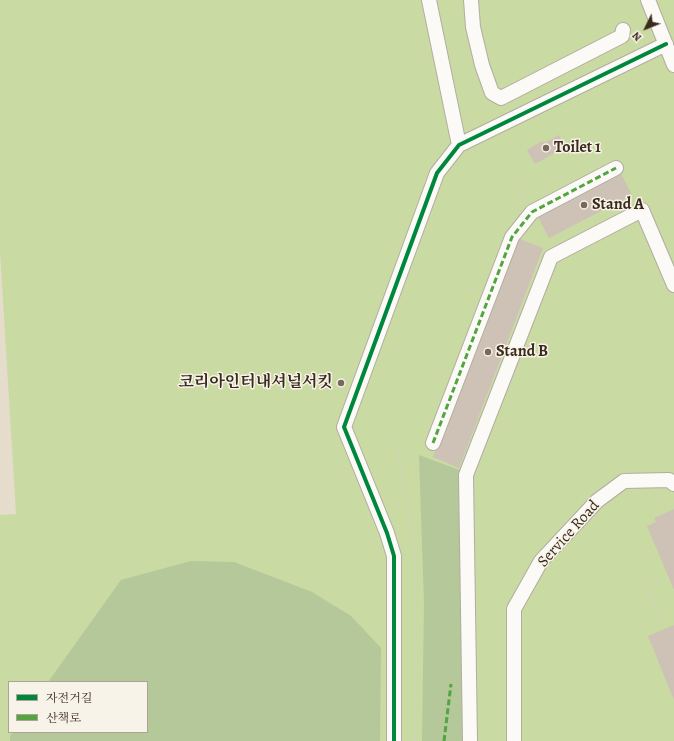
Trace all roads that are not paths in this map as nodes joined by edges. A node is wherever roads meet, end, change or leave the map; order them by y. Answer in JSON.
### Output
{"nodes":[{"id":1,"x":471,"y":0,"type":"edge"},
{"id":2,"x":648,"y":0,"type":"edge"},
{"id":3,"x":433,"y":1,"type":"edge"},
{"id":4,"x":623,"y":30,"type":"dead end"},
{"id":5,"x":666,"y":44,"type":"junction"},
{"id":6,"x":674,"y":65,"type":"edge"},
{"id":7,"x":459,"y":145,"type":"junction"},
{"id":8,"x":616,"y":168,"type":"dead end"},
{"id":9,"x":674,"y":285,"type":"edge"},
{"id":10,"x":433,"y":444,"type":"dead end"},
{"id":11,"x":674,"y":484,"type":"edge"},
{"id":12,"x":394,"y":741,"type":"edge"},
{"id":13,"x":470,"y":741,"type":"edge"},
{"id":14,"x":514,"y":741,"type":"edge"}],
"edges":[{"from":1,"to":4,"type":"street"},
{"from":2,"to":5,"type":"street"},
{"from":3,"to":7,"type":"street"},
{"from":5,"to":6,"type":"street"},
{"from":5,"to":7,"type":"street"},
{"from":7,"to":12,"type":"street"},
{"from":8,"to":10,"type":"street"},
{"from":9,"to":13,"type":"street"},
{"from":11,"to":14,"type":"street","name":"Service Road"}]}
